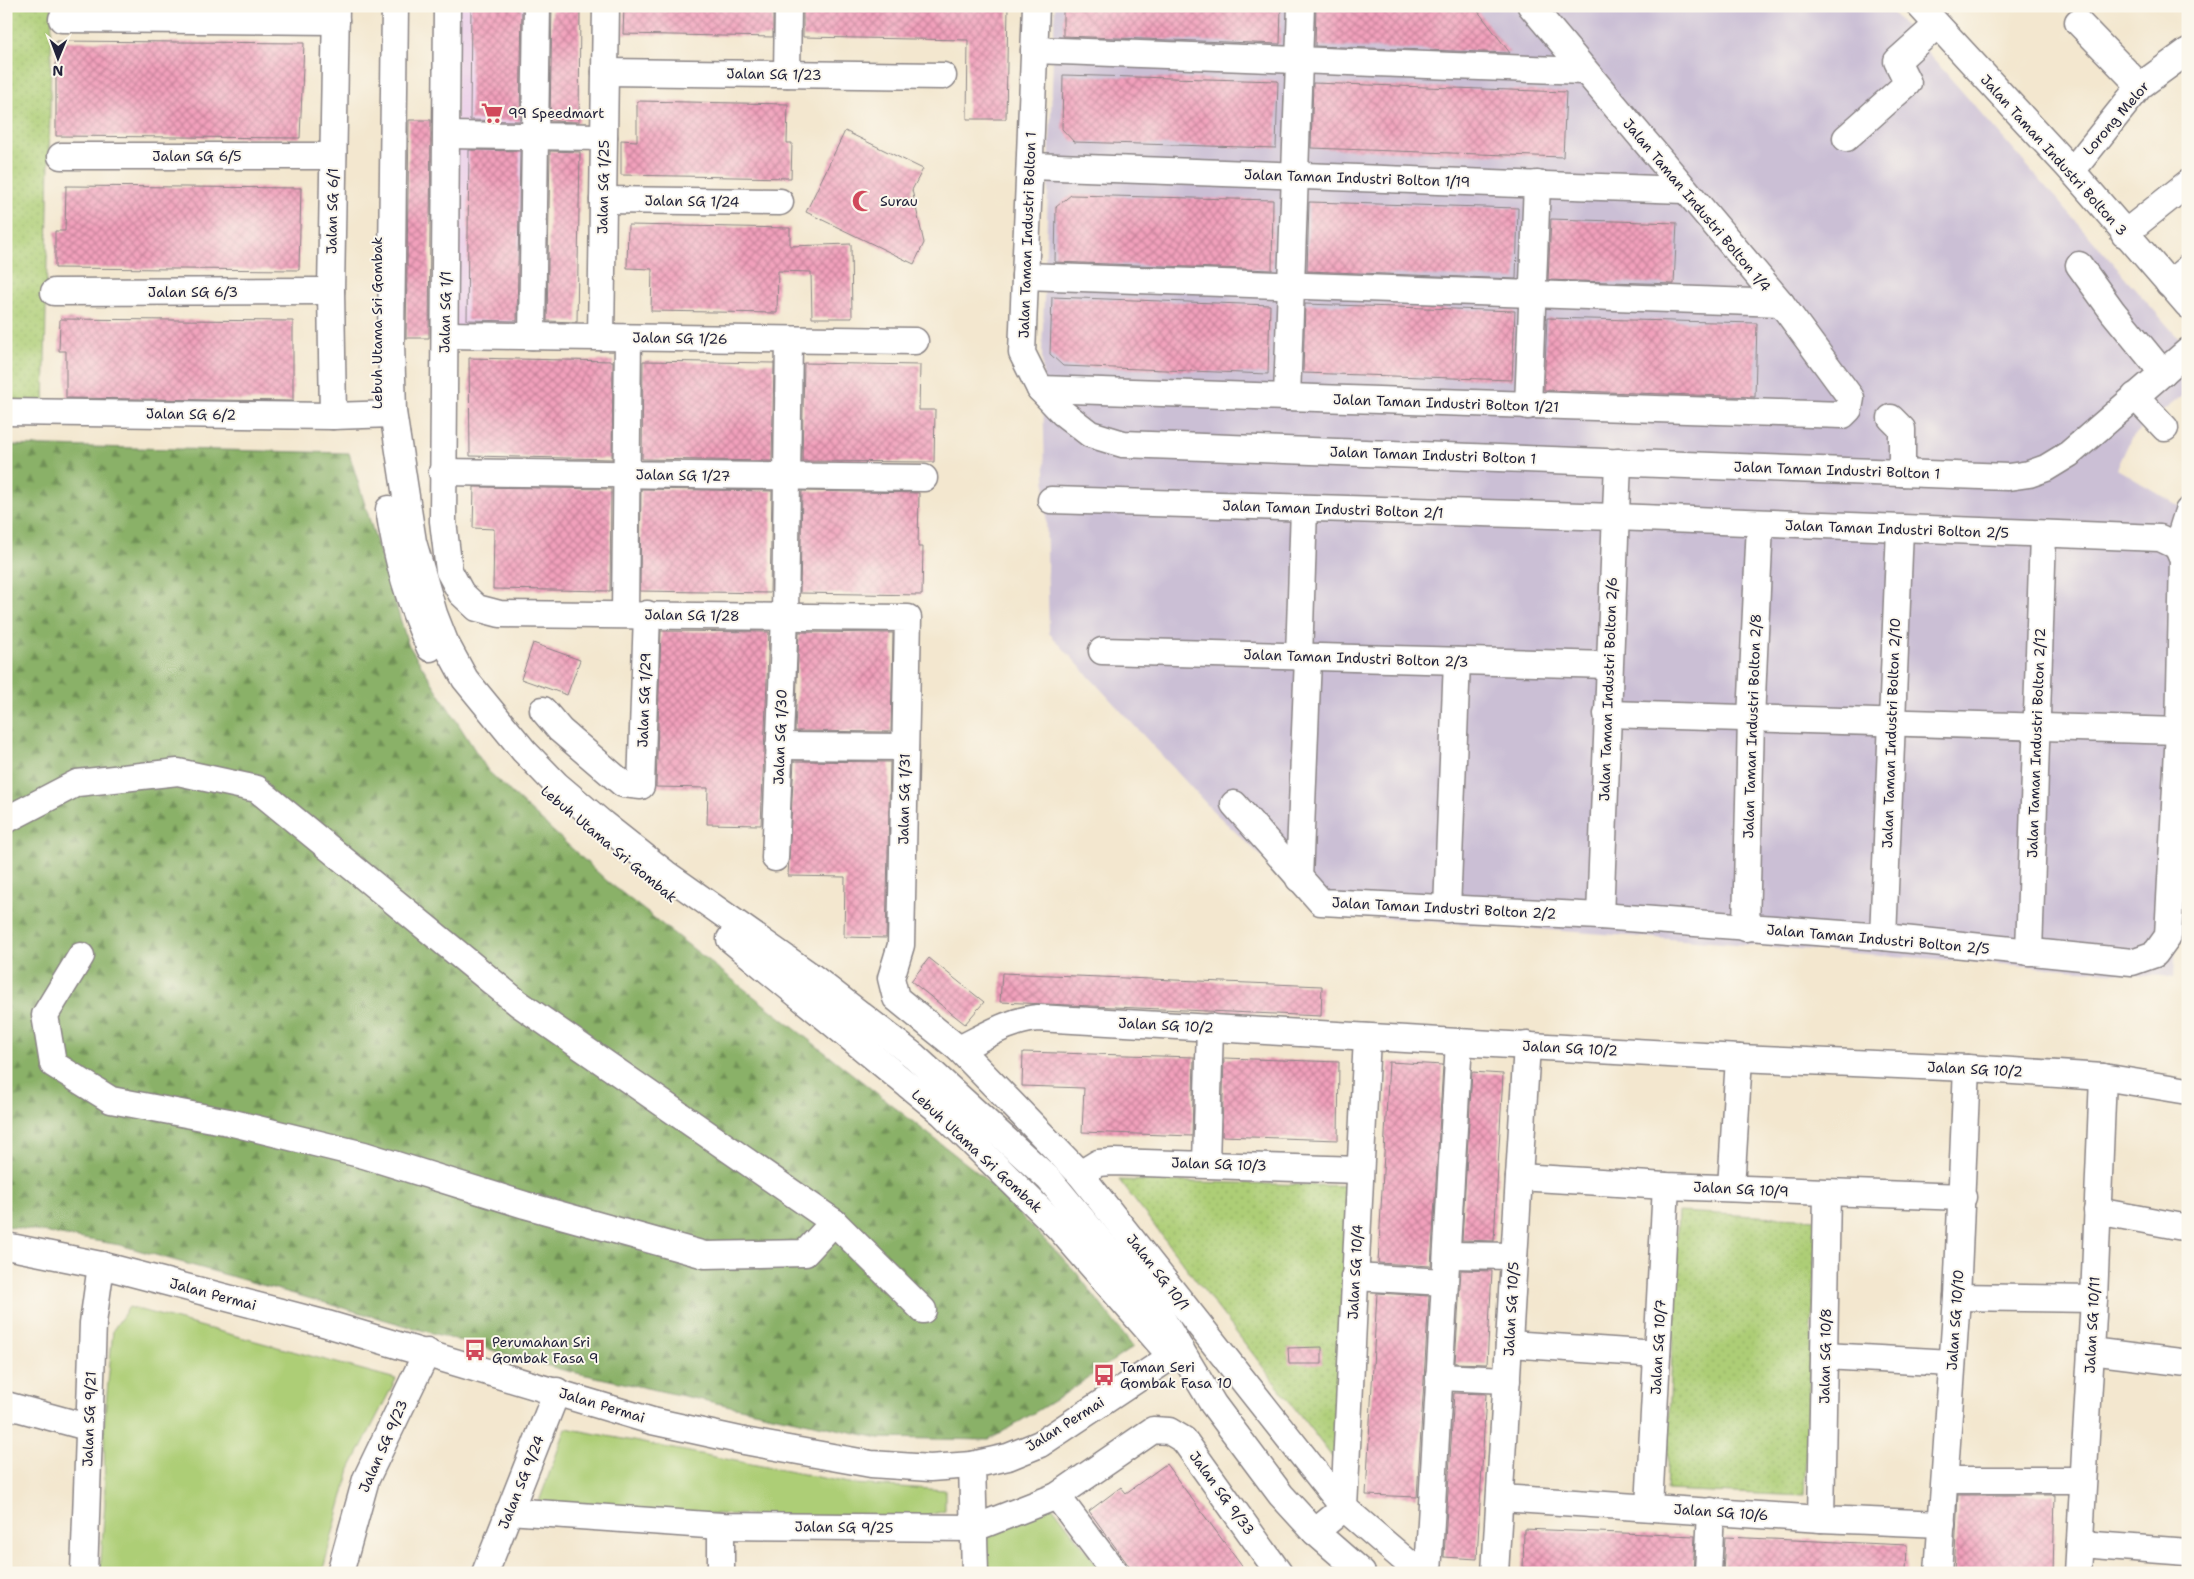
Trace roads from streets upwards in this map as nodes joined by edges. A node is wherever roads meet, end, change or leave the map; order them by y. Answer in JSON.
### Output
{"nodes":[{"id":1,"x":379,"y":6,"type":"edge"},
{"id":2,"x":395,"y":6,"type":"edge"},
{"id":3,"x":447,"y":6,"type":"edge"},
{"id":4,"x":537,"y":6,"type":"edge"},
{"id":5,"x":606,"y":6,"type":"edge"},
{"id":6,"x":788,"y":6,"type":"edge"},
{"id":7,"x":1036,"y":6,"type":"edge"},
{"id":8,"x":1301,"y":6,"type":"edge"},
{"id":9,"x":1531,"y":6,"type":"edge"},
{"id":10,"x":1928,"y":12,"type":"edge"},
{"id":11,"x":336,"y":14,"type":"edge"},
{"id":12,"x":62,"y":19,"type":"dead end"},
{"id":13,"x":2078,"y":22,"type":"dead end"},
{"id":14,"x":1034,"y":50,"type":"junction"},
{"id":15,"x":2188,"y":51,"type":"edge"},
{"id":16,"x":1300,"y":60,"type":"junction"},
{"id":17,"x":1584,"y":71,"type":"junction"},
{"id":18,"x":605,"y":72,"type":"junction"},
{"id":19,"x":787,"y":74,"type":"junction"},
{"id":20,"x":943,"y":76,"type":"dead end"},
{"id":21,"x":2140,"y":86,"type":"junction"},
{"id":22,"x":446,"y":134,"type":"junction"},
{"id":23,"x":535,"y":136,"type":"junction"},
{"id":24,"x":604,"y":137,"type":"junction"},
{"id":25,"x":1846,"y":138,"type":"dead end"},
{"id":26,"x":61,"y":156,"type":"dead end"},
{"id":27,"x":333,"y":156,"type":"junction"},
{"id":28,"x":1030,"y":166,"type":"junction"},
{"id":29,"x":2072,"y":171,"type":"junction"},
{"id":30,"x":1295,"y":176,"type":"junction"},
{"id":31,"x":2188,"y":183,"type":"edge"},
{"id":32,"x":1537,"y":184,"type":"junction"},
{"id":33,"x":1684,"y":190,"type":"junction"},
{"id":34,"x":603,"y":200,"type":"junction"},
{"id":35,"x":780,"y":202,"type":"dead end"},
{"id":36,"x":2124,"y":234,"type":"junction"},
{"id":37,"x":2078,"y":265,"type":"dead end"},
{"id":38,"x":1025,"y":276,"type":"junction"},
{"id":39,"x":2178,"y":276,"type":"edge"},
{"id":40,"x":1291,"y":286,"type":"junction"},
{"id":41,"x":331,"y":291,"type":"junction"},
{"id":42,"x":54,"y":292,"type":"dead end"},
{"id":43,"x":1533,"y":294,"type":"junction"},
{"id":44,"x":1781,"y":303,"type":"junction"},
{"id":45,"x":2188,"y":305,"type":"edge"},
{"id":46,"x":446,"y":335,"type":"junction"},
{"id":47,"x":532,"y":336,"type":"junction"},
{"id":48,"x":601,"y":337,"type":"junction"},
{"id":49,"x":628,"y":338,"type":"junction"},
{"id":50,"x":789,"y":340,"type":"junction"},
{"id":51,"x":915,"y":341,"type":"dead end"},
{"id":52,"x":2188,"y":351,"type":"edge"},
{"id":53,"x":2163,"y":373,"type":"junction"},
{"id":54,"x":1040,"y":389,"type":"junction"},
{"id":55,"x":2135,"y":396,"type":"junction"},
{"id":56,"x":1288,"y":397,"type":"junction"},
{"id":57,"x":1528,"y":406,"type":"junction"},
{"id":58,"x":1849,"y":409,"type":"joint"},
{"id":59,"x":6,"y":412,"type":"edge"},
{"id":60,"x":385,"y":415,"type":"junction"},
{"id":61,"x":333,"y":416,"type":"junction"},
{"id":62,"x":1891,"y":418,"type":"dead end"},
{"id":63,"x":2165,"y":428,"type":"dead end"},
{"id":64,"x":1618,"y":462,"type":"junction"},
{"id":65,"x":442,"y":472,"type":"junction"},
{"id":66,"x":1902,"y":473,"type":"junction"},
{"id":67,"x":627,"y":474,"type":"junction"},
{"id":68,"x":788,"y":477,"type":"junction"},
{"id":69,"x":924,"y":478,"type":"dead end"},
{"id":70,"x":1051,"y":500,"type":"dead end"},
{"id":71,"x":1304,"y":508,"type":"junction"},
{"id":72,"x":2188,"y":511,"type":"edge"},
{"id":73,"x":1615,"y":517,"type":"junction"},
{"id":74,"x":1760,"y":524,"type":"junction"},
{"id":75,"x":1900,"y":529,"type":"junction"},
{"id":76,"x":2043,"y":535,"type":"junction"},
{"id":77,"x":2177,"y":546,"type":"junction"},
{"id":78,"x":477,"y":608,"type":"joint"},
{"id":79,"x":636,"y":614,"type":"junction"},
{"id":80,"x":785,"y":616,"type":"junction"},
{"id":81,"x":908,"y":618,"type":"joint"},
{"id":82,"x":1102,"y":651,"type":"dead end"},
{"id":83,"x":1304,"y":657,"type":"junction"},
{"id":84,"x":1457,"y":661,"type":"junction"},
{"id":85,"x":1609,"y":665,"type":"junction"},
{"id":86,"x":543,"y":710,"type":"dead end"},
{"id":87,"x":1607,"y":714,"type":"junction"},
{"id":88,"x":1751,"y":719,"type":"junction"},
{"id":89,"x":1892,"y":723,"type":"junction"},
{"id":90,"x":2037,"y":727,"type":"junction"},
{"id":91,"x":2179,"y":731,"type":"junction"},
{"id":92,"x":779,"y":746,"type":"junction"},
{"id":93,"x":905,"y":747,"type":"junction"},
{"id":94,"x":1234,"y":804,"type":"dead end"},
{"id":95,"x":6,"y":820,"type":"edge"},
{"id":96,"x":775,"y":858,"type":"dead end"},
{"id":97,"x":1299,"y":879,"type":"junction"},
{"id":98,"x":1447,"y":909,"type":"junction"},
{"id":99,"x":1600,"y":916,"type":"junction"},
{"id":100,"x":1746,"y":928,"type":"junction"},
{"id":101,"x":1884,"y":937,"type":"junction"},
{"id":102,"x":2029,"y":952,"type":"junction"},
{"id":103,"x":81,"y":956,"type":"dead end"},
{"id":104,"x":891,"y":978,"type":"joint"},
{"id":105,"x":1210,"y":1027,"type":"junction"},
{"id":106,"x":1368,"y":1037,"type":"junction"},
{"id":107,"x":1459,"y":1042,"type":"junction"},
{"id":108,"x":1527,"y":1045,"type":"junction"},
{"id":109,"x":959,"y":1049,"type":"junction"},
{"id":110,"x":1739,"y":1058,"type":"junction"},
{"id":111,"x":1967,"y":1068,"type":"junction"},
{"id":112,"x":2103,"y":1077,"type":"junction"},
{"id":113,"x":2188,"y":1091,"type":"edge"},
{"id":114,"x":1206,"y":1164,"type":"junction"},
{"id":115,"x":1360,"y":1170,"type":"junction"},
{"id":116,"x":1080,"y":1174,"type":"junction"},
{"id":117,"x":1519,"y":1177,"type":"junction"},
{"id":118,"x":1666,"y":1186,"type":"junction"},
{"id":119,"x":1731,"y":1188,"type":"junction"},
{"id":120,"x":1827,"y":1193,"type":"junction"},
{"id":121,"x":1963,"y":1197,"type":"junction"},
{"id":122,"x":2097,"y":1211,"type":"junction"},
{"id":123,"x":834,"y":1222,"type":"junction"},
{"id":124,"x":2188,"y":1228,"type":"edge"},
{"id":125,"x":6,"y":1246,"type":"edge"},
{"id":126,"x":1446,"y":1255,"type":"junction"},
{"id":127,"x":1514,"y":1256,"type":"junction"},
{"id":128,"x":101,"y":1265,"type":"junction"},
{"id":129,"x":1354,"y":1277,"type":"junction"},
{"id":130,"x":1445,"y":1282,"type":"junction"},
{"id":131,"x":1957,"y":1297,"type":"junction"},
{"id":132,"x":2094,"y":1299,"type":"junction"},
{"id":133,"x":923,"y":1310,"type":"dead end"},
{"id":134,"x":1509,"y":1344,"type":"junction"},
{"id":135,"x":2091,"y":1351,"type":"junction"},
{"id":136,"x":427,"y":1352,"type":"junction"},
{"id":137,"x":1176,"y":1354,"type":"junction"},
{"id":138,"x":1657,"y":1354,"type":"junction"},
{"id":139,"x":1825,"y":1356,"type":"junction"},
{"id":140,"x":1952,"y":1363,"type":"junction"},
{"id":141,"x":2188,"y":1363,"type":"edge"},
{"id":142,"x":1439,"y":1377,"type":"junction"},
{"id":143,"x":1507,"y":1380,"type":"junction"},
{"id":144,"x":557,"y":1391,"type":"junction"},
{"id":145,"x":6,"y":1405,"type":"edge"},
{"id":146,"x":88,"y":1427,"type":"junction"},
{"id":147,"x":1153,"y":1430,"type":"joint"},
{"id":148,"x":972,"y":1465,"type":"junction"},
{"id":149,"x":1945,"y":1480,"type":"junction"},
{"id":150,"x":2083,"y":1480,"type":"junction"},
{"id":151,"x":1057,"y":1496,"type":"junction"},
{"id":152,"x":1500,"y":1498,"type":"junction"},
{"id":153,"x":1649,"y":1507,"type":"junction"},
{"id":154,"x":1344,"y":1508,"type":"junction"},
{"id":155,"x":509,"y":1511,"type":"junction"},
{"id":156,"x":1711,"y":1511,"type":"junction"},
{"id":157,"x":1821,"y":1519,"type":"junction"},
{"id":158,"x":1942,"y":1524,"type":"junction"},
{"id":159,"x":721,"y":1526,"type":"junction"},
{"id":160,"x":975,"y":1528,"type":"junction"},
{"id":161,"x":1315,"y":1532,"type":"junction"},
{"id":162,"x":2080,"y":1544,"type":"junction"},
{"id":163,"x":2188,"y":1552,"type":"edge"},
{"id":164,"x":84,"y":1573,"type":"edge"},
{"id":165,"x":340,"y":1573,"type":"edge"},
{"id":166,"x":485,"y":1573,"type":"edge"},
{"id":167,"x":721,"y":1573,"type":"edge"},
{"id":168,"x":975,"y":1573,"type":"edge"},
{"id":169,"x":1115,"y":1573,"type":"edge"},
{"id":170,"x":1279,"y":1573,"type":"edge"},
{"id":171,"x":1362,"y":1573,"type":"edge"},
{"id":172,"x":1420,"y":1573,"type":"edge"},
{"id":173,"x":1428,"y":1573,"type":"edge"},
{"id":174,"x":1495,"y":1573,"type":"edge"},
{"id":175,"x":1708,"y":1573,"type":"edge"},
{"id":176,"x":1938,"y":1573,"type":"edge"},
{"id":177,"x":2078,"y":1573,"type":"edge"}],
"edges":[{"from":1,"to":60,"type":"street","name":"Lebuh Utama Sri Gombak"},
{"from":2,"to":60,"type":"street","name":"Lebuh Utama Sri Gombak"},
{"from":3,"to":22,"type":"street","name":"Jalan SG 1/1"},
{"from":4,"to":23,"type":"street"},
{"from":5,"to":18,"type":"street","name":"Jalan SG 1/25"},
{"from":6,"to":19,"type":"street"},
{"from":7,"to":14,"type":"street","name":"Jalan Taman Industri Bolton 1"},
{"from":8,"to":16,"type":"street"},
{"from":9,"to":17,"type":"street","name":"Jalan Taman Industri Bolton 1/4"},
{"from":10,"to":25,"type":"street"},
{"from":10,"to":29,"type":"street","name":"Jalan Taman Industri Bolton 3"},
{"from":11,"to":12,"type":"street"},
{"from":11,"to":27,"type":"street","name":"Jalan SG 6/1"},
{"from":13,"to":21,"type":"street"},
{"from":14,"to":16,"type":"street"},
{"from":14,"to":28,"type":"street","name":"Jalan Taman Industri Bolton 1"},
{"from":15,"to":21,"type":"street","name":"Lorong Melor"},
{"from":16,"to":17,"type":"street"},
{"from":16,"to":30,"type":"street"},
{"from":17,"to":33,"type":"street","name":"Jalan Taman Industri Bolton 1/4"},
{"from":18,"to":19,"type":"street","name":"Jalan SG 1/23"},
{"from":18,"to":24,"type":"street","name":"Jalan SG 1/25"},
{"from":19,"to":20,"type":"street","name":"Jalan SG 1/23"},
{"from":21,"to":29,"type":"street","name":"Lorong Melor"},
{"from":22,"to":23,"type":"street"},
{"from":22,"to":46,"type":"street","name":"Jalan SG 1/1"},
{"from":23,"to":24,"type":"street"},
{"from":23,"to":47,"type":"street"},
{"from":24,"to":34,"type":"street","name":"Jalan SG 1/25"},
{"from":26,"to":27,"type":"street","name":"Jalan SG 6/5"},
{"from":27,"to":41,"type":"street","name":"Jalan SG 6/1"},
{"from":28,"to":30,"type":"street","name":"Jalan Taman Industri Bolton 1/19"},
{"from":28,"to":38,"type":"street","name":"Jalan Taman Industri Bolton 1"},
{"from":29,"to":36,"type":"street","name":"Jalan Taman Industri Bolton 3"},
{"from":30,"to":32,"type":"street","name":"Jalan Taman Industri Bolton 1/19"},
{"from":30,"to":40,"type":"street"},
{"from":31,"to":36,"type":"street"},
{"from":32,"to":33,"type":"street","name":"Jalan Taman Industri Bolton 1/19"},
{"from":32,"to":43,"type":"street"},
{"from":33,"to":44,"type":"street","name":"Jalan Taman Industri Bolton 1/4"},
{"from":34,"to":35,"type":"street","name":"Jalan SG 1/24"},
{"from":34,"to":48,"type":"street","name":"Jalan SG 1/25"},
{"from":36,"to":39,"type":"street","name":"Jalan Taman Industri Bolton 3"},
{"from":37,"to":53,"type":"street"},
{"from":38,"to":40,"type":"street"},
{"from":38,"to":54,"type":"street","name":"Jalan Taman Industri Bolton 1"},
{"from":39,"to":45,"type":"street","name":"Jalan Taman Industri Bolton 3"},
{"from":40,"to":43,"type":"street"},
{"from":40,"to":56,"type":"street"},
{"from":41,"to":42,"type":"street","name":"Jalan SG 6/3"},
{"from":41,"to":61,"type":"street","name":"Jalan SG 6/1"},
{"from":43,"to":44,"type":"street"},
{"from":43,"to":57,"type":"street"},
{"from":44,"to":58,"type":"street","name":"Jalan Taman Industri Bolton 1/4"},
{"from":46,"to":47,"type":"street","name":"Jalan SG 1/26"},
{"from":46,"to":65,"type":"street","name":"Jalan SG 1/1"},
{"from":47,"to":48,"type":"street","name":"Jalan SG 1/26"},
{"from":48,"to":49,"type":"street","name":"Jalan SG 1/26"},
{"from":49,"to":50,"type":"street","name":"Jalan SG 1/26"},
{"from":49,"to":67,"type":"street","name":"Jalan SG 1/29"},
{"from":50,"to":51,"type":"street","name":"Jalan SG 1/26"},
{"from":50,"to":68,"type":"street","name":"Jalan SG 1/30"},
{"from":52,"to":53,"type":"street","name":"Jalan Taman Industri Bolton 1"},
{"from":53,"to":55,"type":"street","name":"Jalan Taman Industri Bolton 1"},
{"from":54,"to":56,"type":"street","name":"Jalan Taman Industri Bolton 1/21"},
{"from":54,"to":64,"type":"street","name":"Jalan Taman Industri Bolton 1"},
{"from":55,"to":63,"type":"street"},
{"from":55,"to":66,"type":"street","name":"Jalan Taman Industri Bolton 1"},
{"from":56,"to":57,"type":"street","name":"Jalan Taman Industri Bolton 1/21"},
{"from":57,"to":58,"type":"street","name":"Jalan Taman Industri Bolton 1/21"},
{"from":59,"to":61,"type":"street","name":"Jalan SG 6/2"},
{"from":60,"to":61,"type":"street","name":"Jalan SG 6/2"},
{"from":60,"to":137,"type":"street","name":"Lebuh Utama Sri Gombak"},
{"from":62,"to":66,"type":"street"},
{"from":64,"to":66,"type":"street","name":"Jalan Taman Industri Bolton 1"},
{"from":64,"to":73,"type":"street","name":"Jalan Taman Industri Bolton 2/6"},
{"from":65,"to":67,"type":"street","name":"Jalan SG 1/27"},
{"from":65,"to":78,"type":"street","name":"Jalan SG 1/1"},
{"from":67,"to":68,"type":"street","name":"Jalan SG 1/27"},
{"from":67,"to":79,"type":"street","name":"Jalan SG 1/29"},
{"from":68,"to":69,"type":"street","name":"Jalan SG 1/27"},
{"from":68,"to":80,"type":"street","name":"Jalan SG 1/30"},
{"from":70,"to":71,"type":"street","name":"Jalan Taman Industri Bolton 2/1"},
{"from":71,"to":73,"type":"street","name":"Jalan Taman Industri Bolton 2/1"},
{"from":71,"to":83,"type":"street"},
{"from":72,"to":77,"type":"street"},
{"from":73,"to":74,"type":"street","name":"Jalan Taman Industri Bolton 2/5"},
{"from":73,"to":85,"type":"street","name":"Jalan Taman Industri Bolton 2/6"},
{"from":74,"to":75,"type":"street","name":"Jalan Taman Industri Bolton 2/5"},
{"from":74,"to":88,"type":"street","name":"Jalan Taman Industri Bolton 2/8"},
{"from":75,"to":76,"type":"street","name":"Jalan Taman Industri Bolton 2/5"},
{"from":75,"to":89,"type":"street","name":"Jalan Taman Industri Bolton 2/10"},
{"from":76,"to":77,"type":"street","name":"Jalan Taman Industri Bolton 2/5"},
{"from":76,"to":90,"type":"street","name":"Jalan Taman Industri Bolton 2/12"},
{"from":77,"to":91,"type":"street"},
{"from":78,"to":79,"type":"street","name":"Jalan SG 1/28"},
{"from":79,"to":80,"type":"street","name":"Jalan SG 1/28"},
{"from":79,"to":86,"type":"street","name":"Jalan SG 1/29"},
{"from":80,"to":81,"type":"street","name":"Jalan SG 1/28"},
{"from":80,"to":92,"type":"street","name":"Jalan SG 1/30"},
{"from":81,"to":93,"type":"street","name":"Jalan SG 1/31"},
{"from":82,"to":83,"type":"street","name":"Jalan Taman Industri Bolton 2/3"},
{"from":83,"to":84,"type":"street","name":"Jalan Taman Industri Bolton 2/3"},
{"from":83,"to":97,"type":"street"},
{"from":84,"to":85,"type":"street","name":"Jalan Taman Industri Bolton 2/3"},
{"from":84,"to":98,"type":"street"},
{"from":85,"to":87,"type":"street","name":"Jalan Taman Industri Bolton 2/6"},
{"from":87,"to":88,"type":"street"},
{"from":87,"to":99,"type":"street","name":"Jalan Taman Industri Bolton 2/6"},
{"from":88,"to":89,"type":"street"},
{"from":88,"to":100,"type":"street","name":"Jalan Taman Industri Bolton 2/8"},
{"from":89,"to":90,"type":"street"},
{"from":89,"to":101,"type":"street","name":"Jalan Taman Industri Bolton 2/10"},
{"from":90,"to":91,"type":"street"},
{"from":90,"to":102,"type":"street","name":"Jalan Taman Industri Bolton 2/12"},
{"from":91,"to":102,"type":"street","name":"Jalan Taman Industri Bolton 2/5"},
{"from":92,"to":93,"type":"street"},
{"from":92,"to":96,"type":"street","name":"Jalan SG 1/30"},
{"from":93,"to":104,"type":"street","name":"Jalan SG 1/31"},
{"from":94,"to":97,"type":"street","name":"Jalan Taman Industri Bolton 2/2"},
{"from":95,"to":123,"type":"street"},
{"from":97,"to":98,"type":"street","name":"Jalan Taman Industri Bolton 2/2"},
{"from":98,"to":99,"type":"street","name":"Jalan Taman Industri Bolton 2/2"},
{"from":99,"to":100,"type":"street","name":"Jalan Taman Industri Bolton 2/5"},
{"from":100,"to":101,"type":"street","name":"Jalan Taman Industri Bolton 2/5"},
{"from":101,"to":102,"type":"street","name":"Jalan Taman Industri Bolton 2/5"},
{"from":103,"to":123,"type":"street"},
{"from":104,"to":109,"type":"street","name":"Jalan SG 10/1"},
{"from":105,"to":106,"type":"street","name":"Jalan SG 10/2"},
{"from":105,"to":109,"type":"street","name":"Jalan SG 10/2"},
{"from":105,"to":114,"type":"street"},
{"from":106,"to":107,"type":"street","name":"Jalan SG 10/2"},
{"from":106,"to":115,"type":"street","name":"Jalan SG 10/4"},
{"from":107,"to":108,"type":"street","name":"Jalan SG 10/2"},
{"from":107,"to":126,"type":"street"},
{"from":108,"to":110,"type":"street","name":"Jalan SG 10/2"},
{"from":108,"to":117,"type":"street","name":"Jalan SG 10/5"},
{"from":109,"to":116,"type":"street","name":"Jalan SG 10/1"},
{"from":110,"to":111,"type":"street","name":"Jalan SG 10/2"},
{"from":110,"to":119,"type":"street"},
{"from":111,"to":112,"type":"street","name":"Jalan SG 10/2"},
{"from":111,"to":121,"type":"street","name":"Jalan SG 10/10"},
{"from":112,"to":113,"type":"street","name":"Jalan SG 10/2"},
{"from":112,"to":122,"type":"street","name":"Jalan SG 10/11"},
{"from":114,"to":115,"type":"street","name":"Jalan SG 10/3"},
{"from":114,"to":116,"type":"street","name":"Jalan SG 10/3"},
{"from":115,"to":129,"type":"street","name":"Jalan SG 10/4"},
{"from":116,"to":154,"type":"street","name":"Jalan SG 10/1"},
{"from":117,"to":118,"type":"street","name":"Jalan SG 10/9"},
{"from":117,"to":127,"type":"street","name":"Jalan SG 10/5"},
{"from":118,"to":119,"type":"street","name":"Jalan SG 10/9"},
{"from":118,"to":138,"type":"street","name":"Jalan SG 10/7"},
{"from":119,"to":120,"type":"street","name":"Jalan SG 10/9"},
{"from":120,"to":121,"type":"street","name":"Jalan SG 10/9"},
{"from":120,"to":139,"type":"street","name":"Jalan SG 10/8"},
{"from":121,"to":131,"type":"street","name":"Jalan SG 10/10"},
{"from":122,"to":124,"type":"street"},
{"from":122,"to":132,"type":"street","name":"Jalan SG 10/11"},
{"from":123,"to":133,"type":"street"},
{"from":125,"to":128,"type":"street","name":"Jalan Permai"},
{"from":126,"to":127,"type":"street"},
{"from":126,"to":130,"type":"street"},
{"from":127,"to":134,"type":"street","name":"Jalan SG 10/5"},
{"from":128,"to":136,"type":"street","name":"Jalan Permai"},
{"from":128,"to":146,"type":"street","name":"Jalan SG 9/21"},
{"from":129,"to":130,"type":"street"},
{"from":129,"to":154,"type":"street","name":"Jalan SG 10/4"},
{"from":130,"to":142,"type":"street"},
{"from":131,"to":132,"type":"street"},
{"from":131,"to":140,"type":"street","name":"Jalan SG 10/10"},
{"from":132,"to":135,"type":"street","name":"Jalan SG 10/11"},
{"from":134,"to":138,"type":"street"},
{"from":134,"to":143,"type":"street","name":"Jalan SG 10/5"},
{"from":135,"to":141,"type":"street"},
{"from":135,"to":150,"type":"street","name":"Jalan SG 10/11"},
{"from":136,"to":144,"type":"street","name":"Jalan Permai"},
{"from":136,"to":165,"type":"street","name":"Jalan SG 9/23"},
{"from":137,"to":148,"type":"street","name":"Jalan Permai"},
{"from":137,"to":161,"type":"street","name":"Lebuh Utama Sri Gombak"},
{"from":138,"to":153,"type":"street","name":"Jalan SG 10/7"},
{"from":139,"to":140,"type":"street"},
{"from":139,"to":157,"type":"street","name":"Jalan SG 10/8"},
{"from":140,"to":149,"type":"street","name":"Jalan SG 10/10"},
{"from":142,"to":143,"type":"street"},
{"from":142,"to":173,"type":"street"},
{"from":143,"to":152,"type":"street","name":"Jalan SG 10/5"},
{"from":144,"to":148,"type":"street","name":"Jalan Permai"},
{"from":144,"to":155,"type":"street","name":"Jalan SG 9/24"},
{"from":145,"to":146,"type":"street"},
{"from":146,"to":164,"type":"street","name":"Jalan SG 9/21"},
{"from":147,"to":151,"type":"street","name":"Jalan SG 9/25"},
{"from":147,"to":170,"type":"street","name":"Jalan SG 9/33"},
{"from":148,"to":160,"type":"street"},
{"from":149,"to":150,"type":"street"},
{"from":149,"to":158,"type":"street","name":"Jalan SG 10/10"},
{"from":150,"to":162,"type":"street","name":"Jalan SG 10/11"},
{"from":151,"to":160,"type":"street","name":"Jalan SG 9/25"},
{"from":151,"to":169,"type":"street"},
{"from":152,"to":153,"type":"street","name":"Jalan SG 10/6"},
{"from":152,"to":174,"type":"street","name":"Jalan SG 10/5"},
{"from":153,"to":156,"type":"street","name":"Jalan SG 10/6"},
{"from":154,"to":161,"type":"street"},
{"from":154,"to":172,"type":"street","name":"Jalan SG 10/1"},
{"from":155,"to":159,"type":"street","name":"Jalan SG 9/25"},
{"from":155,"to":166,"type":"street","name":"Jalan SG 9/24"},
{"from":156,"to":157,"type":"street","name":"Jalan SG 10/6"},
{"from":156,"to":175,"type":"street"},
{"from":157,"to":158,"type":"street","name":"Jalan SG 10/6"},
{"from":158,"to":176,"type":"street","name":"Jalan SG 10/10"},
{"from":159,"to":160,"type":"street","name":"Jalan SG 9/25"},
{"from":159,"to":167,"type":"street"},
{"from":160,"to":168,"type":"street"},
{"from":161,"to":171,"type":"street","name":"Lebuh Utama Sri Gombak"},
{"from":162,"to":163,"type":"street"},
{"from":162,"to":177,"type":"street","name":"Jalan SG 10/11"}]}
